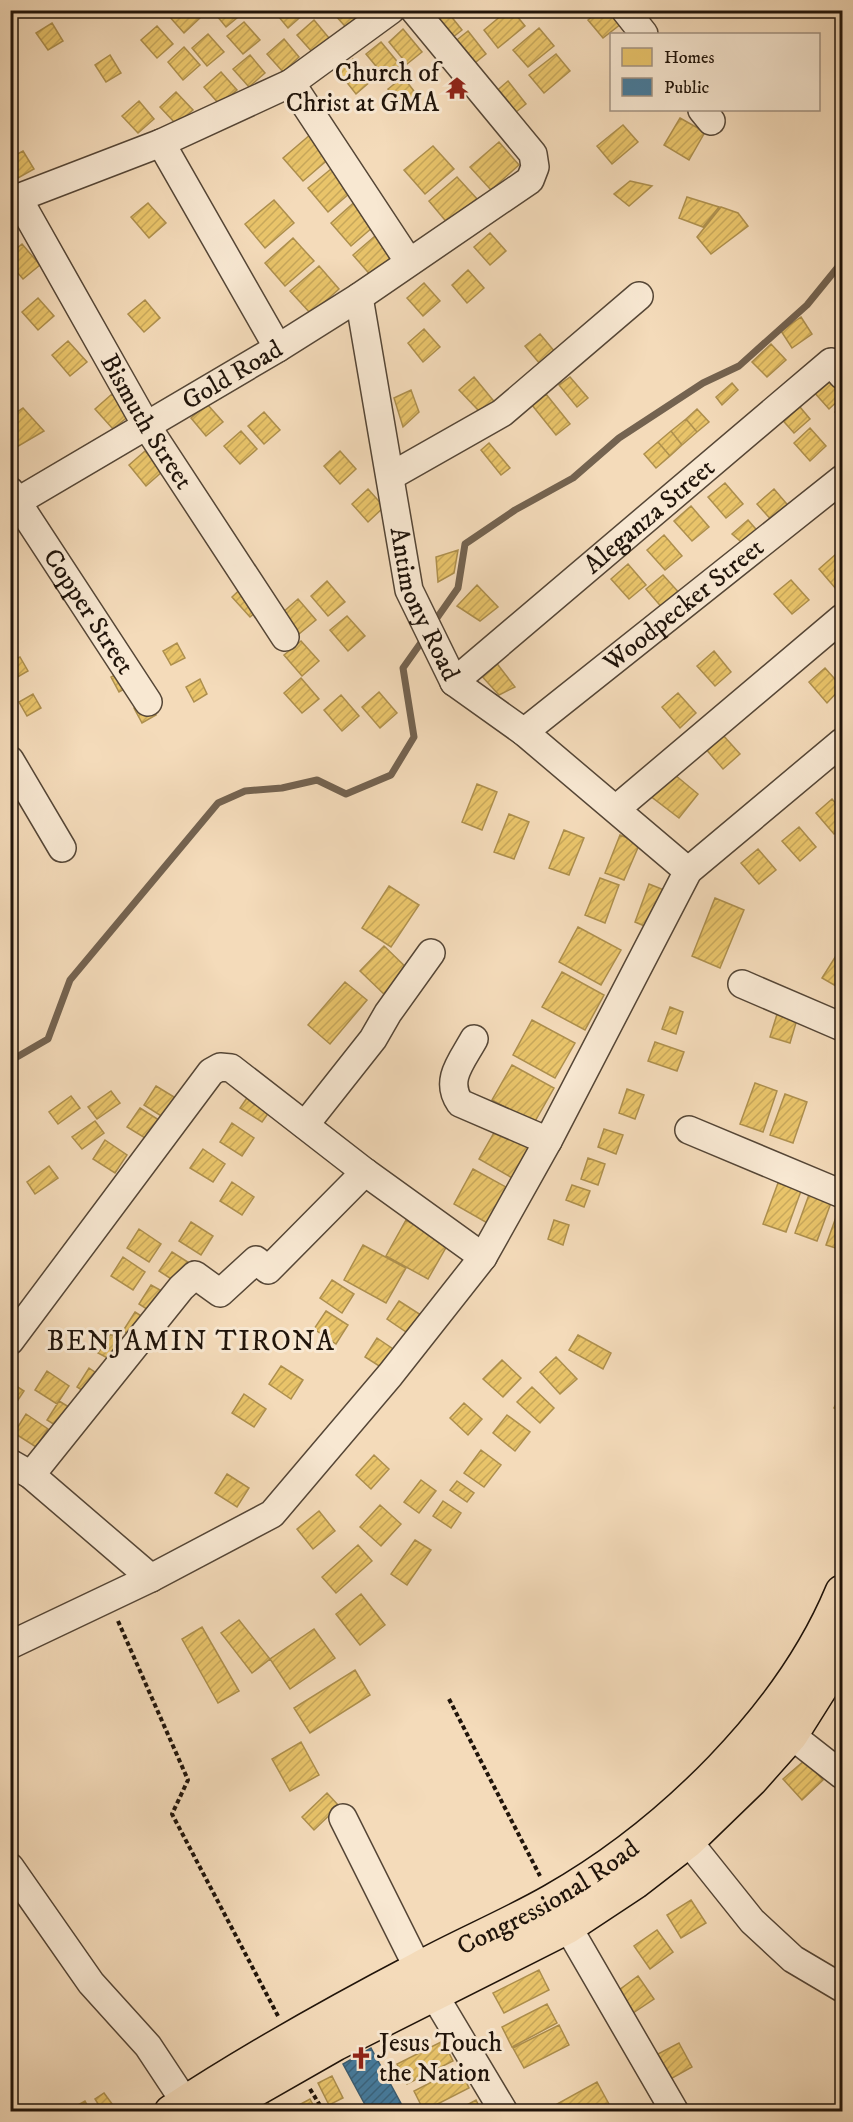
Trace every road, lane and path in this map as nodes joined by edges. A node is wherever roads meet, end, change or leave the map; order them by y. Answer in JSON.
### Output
{"nodes":[{"id":1,"x":391,"y":10,"type":"edge"},
{"id":2,"x":414,"y":10,"type":"edge"},
{"id":3,"x":625,"y":10,"type":"edge"},
{"id":4,"x":643,"y":33,"type":"edge"},
{"id":5,"x":291,"y":83,"type":"junction"},
{"id":6,"x":160,"y":143,"type":"junction"},
{"id":7,"x":14,"y":200,"type":"edge"},
{"id":8,"x":409,"y":262,"type":"junction"},
{"id":9,"x":639,"y":296,"type":"dead end"},
{"id":10,"x":359,"y":297,"type":"junction"},
{"id":11,"x":278,"y":348,"type":"junction"},
{"id":12,"x":843,"y":375,"type":"edge"},
{"id":13,"x":146,"y":425,"type":"junction"},
{"id":14,"x":391,"y":476,"type":"junction"},
{"id":15,"x":843,"y":478,"type":"edge"},
{"id":16,"x":13,"y":500,"type":"edge"},
{"id":17,"x":843,"y":618,"type":"edge"},
{"id":18,"x":285,"y":637,"type":"dead end"},
{"id":19,"x":454,"y":682,"type":"junction"},
{"id":20,"x":148,"y":702,"type":"dead end"},
{"id":21,"x":524,"y":732,"type":"junction"},
{"id":22,"x":843,"y":742,"type":"edge"},
{"id":23,"x":10,"y":760,"type":"edge"},
{"id":24,"x":616,"y":809,"type":"junction"},
{"id":25,"x":62,"y":848,"type":"dead end"},
{"id":26,"x":688,"y":871,"type":"junction"},
{"id":27,"x":431,"y":953,"type":"dead end"},
{"id":28,"x":742,"y":984,"type":"dead end"},
{"id":29,"x":843,"y":1027,"type":"edge"},
{"id":30,"x":474,"y":1039,"type":"dead end"},
{"id":31,"x":305,"y":1125,"type":"junction"},
{"id":32,"x":689,"y":1130,"type":"dead end"},
{"id":33,"x":548,"y":1141,"type":"junction"},
{"id":34,"x":365,"y":1172,"type":"junction"},
{"id":35,"x":843,"y":1194,"type":"edge"},
{"id":36,"x":483,"y":1257,"type":"junction"},
{"id":37,"x":10,"y":1341,"type":"edge"},
{"id":38,"x":21,"y":1469,"type":"edge"},
{"id":39,"x":151,"y":1578,"type":"junction"},
{"id":40,"x":842,"y":1597,"type":"edge"},
{"id":41,"x":108,"y":1598,"type":"junction"},
{"id":42,"x":10,"y":1645,"type":"edge"},
{"id":43,"x":843,"y":1654,"type":"edge"},
{"id":44,"x":449,"y":1700,"type":"dead end"},
{"id":45,"x":791,"y":1735,"type":"junction"},
{"id":46,"x":843,"y":1775,"type":"edge"},
{"id":47,"x":703,"y":1808,"type":"junction"},
{"id":48,"x":343,"y":1818,"type":"dead end"},
{"id":49,"x":688,"y":1841,"type":"junction"},
{"id":50,"x":10,"y":1867,"type":"edge"},
{"id":51,"x":560,"y":1914,"type":"junction"},
{"id":52,"x":426,"y":1982,"type":"junction"},
{"id":53,"x":843,"y":1988,"type":"edge"},
{"id":54,"x":290,"y":2040,"type":"junction"},
{"id":55,"x":178,"y":2107,"type":"edge"},
{"id":56,"x":216,"y":2112,"type":"edge"},
{"id":57,"x":504,"y":2112,"type":"edge"},
{"id":58,"x":675,"y":2112,"type":"edge"}],
"edges":[{"from":1,"to":5,"type":"street"},
{"from":2,"to":8,"type":"street"},
{"from":3,"to":4,"type":"street"},
{"from":5,"to":6,"type":"street"},
{"from":5,"to":8,"type":"street"},
{"from":6,"to":7,"type":"street"},
{"from":6,"to":11,"type":"street"},
{"from":7,"to":13,"type":"street","name":"Bismuth Street"},
{"from":8,"to":10,"type":"street","name":"Gold Road"},
{"from":9,"to":14,"type":"street"},
{"from":10,"to":11,"type":"street","name":"Gold Road"},
{"from":10,"to":14,"type":"street","name":"Antimony Road"},
{"from":11,"to":13,"type":"street","name":"Gold Road"},
{"from":12,"to":19,"type":"street","name":"Aleganza Street"},
{"from":13,"to":16,"type":"street","name":"Gold Road"},
{"from":13,"to":18,"type":"street","name":"Bismuth Street"},
{"from":14,"to":19,"type":"street","name":"Antimony Road"},
{"from":15,"to":21,"type":"street","name":"Woodpecker Street"},
{"from":16,"to":20,"type":"street","name":"Copper Street"},
{"from":17,"to":24,"type":"street"},
{"from":19,"to":21,"type":"street","name":"Antimony Road"},
{"from":21,"to":24,"type":"street","name":"Antimony Road"},
{"from":22,"to":26,"type":"street"},
{"from":23,"to":25,"type":"street"},
{"from":24,"to":26,"type":"street","name":"Antimony Road"},
{"from":26,"to":33,"type":"street"},
{"from":27,"to":31,"type":"street"},
{"from":28,"to":29,"type":"street"},
{"from":30,"to":33,"type":"street"},
{"from":31,"to":34,"type":"street"},
{"from":31,"to":37,"type":"street"},
{"from":32,"to":35,"type":"street"},
{"from":33,"to":36,"type":"street"},
{"from":34,"to":36,"type":"street"},
{"from":34,"to":38,"type":"street"},
{"from":36,"to":39,"type":"street"},
{"from":38,"to":39,"type":"street"},
{"from":39,"to":41,"type":"street"},
{"from":40,"to":47,"type":"main road","name":"Congressional Road"},
{"from":41,"to":42,"type":"street"},
{"from":41,"to":54,"type":"path"},
{"from":43,"to":45,"type":"main road","name":"Congressional Road"},
{"from":44,"to":51,"type":"path"},
{"from":45,"to":46,"type":"street"},
{"from":45,"to":47,"type":"main road","name":"Congressional Road"},
{"from":47,"to":49,"type":"main road","name":"Congressional Road"},
{"from":47,"to":51,"type":"main road","name":"Congressional Road"},
{"from":48,"to":52,"type":"street"},
{"from":49,"to":51,"type":"main road","name":"Congressional Road"},
{"from":49,"to":53,"type":"street"},
{"from":50,"to":55,"type":"street"},
{"from":51,"to":52,"type":"main road","name":"Congressional Road"},
{"from":51,"to":58,"type":"street"},
{"from":52,"to":54,"type":"main road","name":"Congressional Road"},
{"from":52,"to":56,"type":"main road","name":"Congressional Road"},
{"from":52,"to":57,"type":"street"},
{"from":54,"to":55,"type":"main road","name":"Congressional Road"}]}
